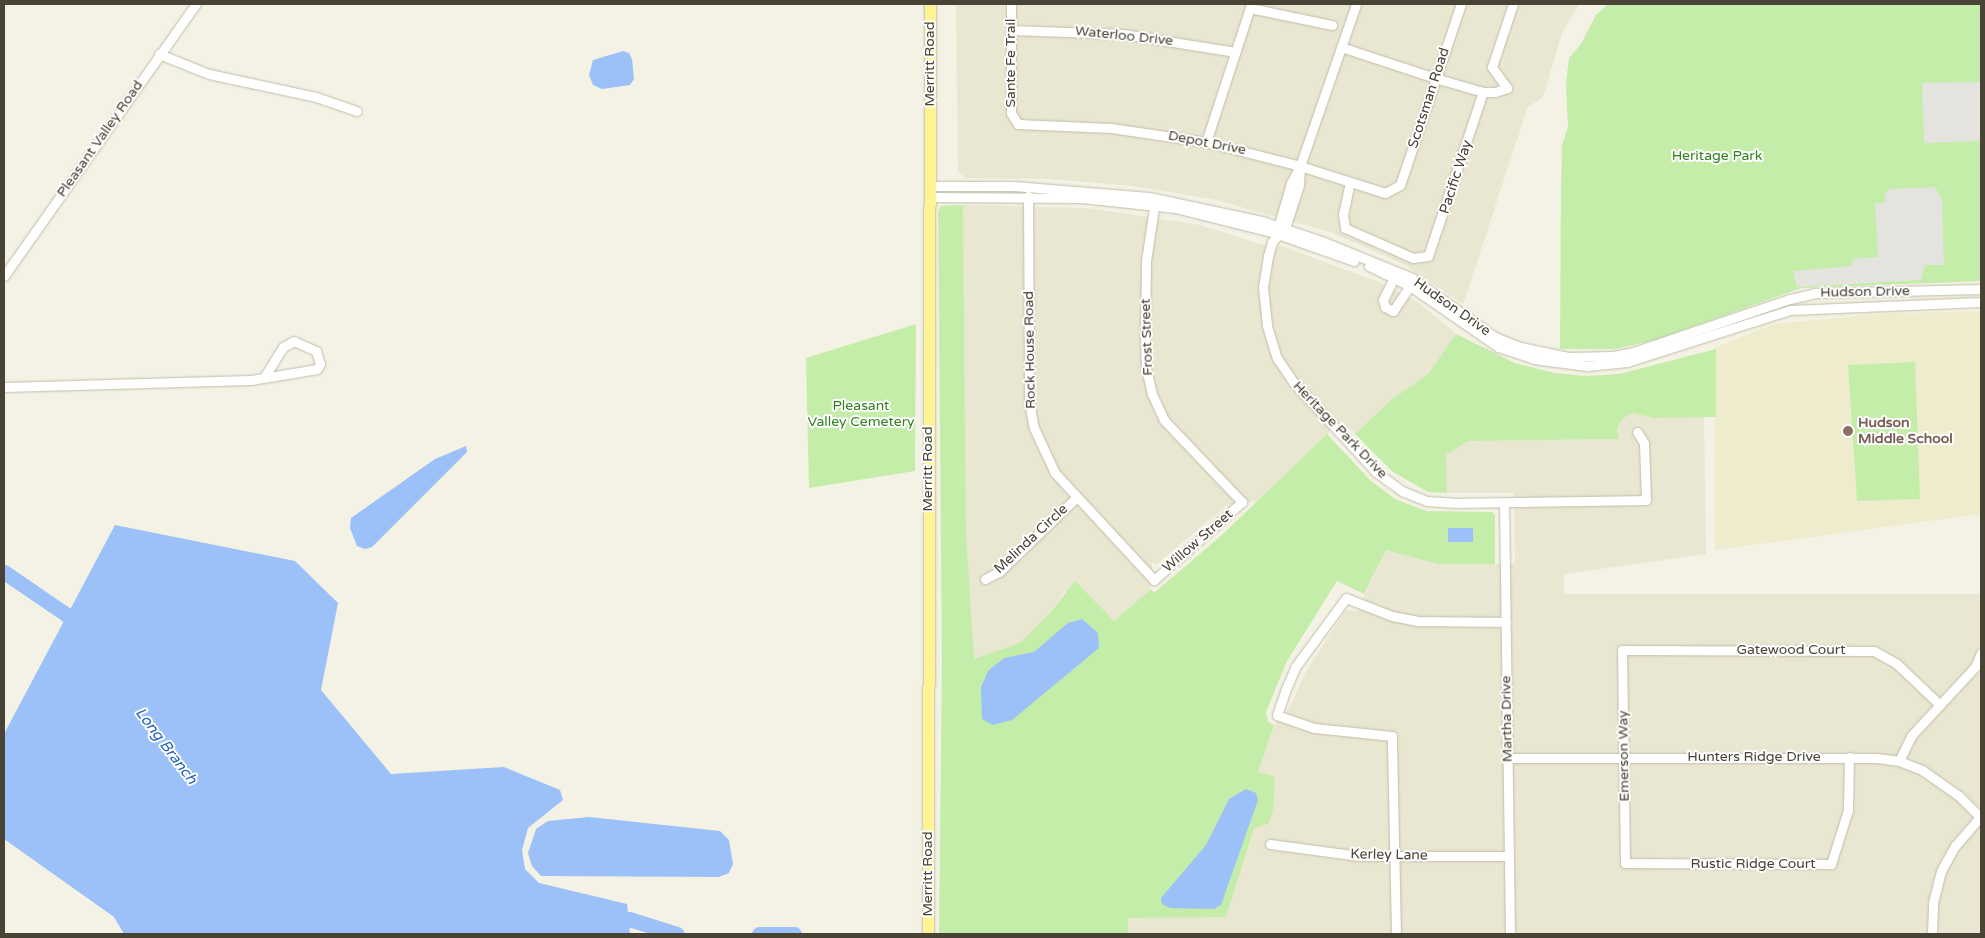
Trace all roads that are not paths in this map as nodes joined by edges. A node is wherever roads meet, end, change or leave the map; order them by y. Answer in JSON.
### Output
{"nodes":[{"id":1,"x":196,"y":4,"type":"edge"},
{"id":2,"x":930,"y":4,"type":"edge"},
{"id":3,"x":1011,"y":4,"type":"edge"},
{"id":4,"x":1356,"y":4,"type":"edge"},
{"id":5,"x":1460,"y":4,"type":"edge"},
{"id":6,"x":1513,"y":4,"type":"edge"},
{"id":7,"x":1250,"y":6,"type":"edge"},
{"id":8,"x":1332,"y":25,"type":"dead end"},
{"id":9,"x":1011,"y":30,"type":"junction"},
{"id":10,"x":1341,"y":47,"type":"junction"},
{"id":11,"x":1236,"y":52,"type":"junction"},
{"id":12,"x":159,"y":54,"type":"junction"},
{"id":13,"x":1435,"y":78,"type":"junction"},
{"id":14,"x":1484,"y":92,"type":"junction"},
{"id":15,"x":357,"y":111,"type":"dead end"},
{"id":16,"x":1014,"y":122,"type":"joint"},
{"id":17,"x":1206,"y":142,"type":"junction"},
{"id":18,"x":1300,"y":166,"type":"junction"},
{"id":19,"x":1350,"y":182,"type":"junction"},
{"id":20,"x":931,"y":191,"type":"junction"},
{"id":21,"x":1394,"y":191,"type":"joint"},
{"id":22,"x":1028,"y":196,"type":"junction"},
{"id":23,"x":1155,"y":202,"type":"junction"},
{"id":24,"x":1280,"y":229,"type":"junction"},
{"id":25,"x":1395,"y":275,"type":"junction"},
{"id":26,"x":4,"y":276,"type":"edge"},
{"id":27,"x":1413,"y":283,"type":"junction"},
{"id":28,"x":1981,"y":289,"type":"edge"},
{"id":29,"x":1981,"y":302,"type":"edge"},
{"id":30,"x":264,"y":378,"type":"junction"},
{"id":31,"x":4,"y":387,"type":"edge"},
{"id":32,"x":1637,"y":432,"type":"dead end"},
{"id":33,"x":1076,"y":498,"type":"junction"},
{"id":34,"x":1242,"y":502,"type":"joint"},
{"id":35,"x":1504,"y":503,"type":"junction"},
{"id":36,"x":985,"y":579,"type":"dead end"},
{"id":37,"x":1154,"y":580,"type":"joint"},
{"id":38,"x":1506,"y":622,"type":"junction"},
{"id":39,"x":1622,"y":650,"type":"joint"},
{"id":40,"x":1981,"y":653,"type":"edge"},
{"id":41,"x":1940,"y":705,"type":"junction"},
{"id":42,"x":1623,"y":757,"type":"junction"},
{"id":43,"x":1507,"y":758,"type":"junction"},
{"id":44,"x":1849,"y":758,"type":"junction"},
{"id":45,"x":1899,"y":761,"type":"junction"},
{"id":46,"x":1981,"y":817,"type":"edge"},
{"id":47,"x":1270,"y":844,"type":"dead end"},
{"id":48,"x":1509,"y":856,"type":"junction"},
{"id":49,"x":1394,"y":857,"type":"junction"},
{"id":50,"x":1625,"y":863,"type":"joint"},
{"id":51,"x":928,"y":934,"type":"edge"},
{"id":52,"x":1396,"y":934,"type":"edge"},
{"id":53,"x":1510,"y":934,"type":"edge"},
{"id":54,"x":1932,"y":934,"type":"edge"}],
"edges":[{"from":1,"to":12,"type":"street","name":"Pleasant Valley Road"},
{"from":2,"to":20,"type":"main road","name":"Merritt Road"},
{"from":3,"to":9,"type":"street","name":"Sante Fe Trail"},
{"from":4,"to":10,"type":"street","name":"Heritage Park Drive"},
{"from":5,"to":13,"type":"street","name":"Scotsman Road"},
{"from":6,"to":14,"type":"street"},
{"from":7,"to":8,"type":"street"},
{"from":7,"to":11,"type":"street"},
{"from":9,"to":11,"type":"street","name":"Waterloo Drive"},
{"from":9,"to":16,"type":"street","name":"Sante Fe Trail"},
{"from":10,"to":13,"type":"street"},
{"from":10,"to":18,"type":"street","name":"Heritage Park Drive"},
{"from":11,"to":17,"type":"street"},
{"from":12,"to":15,"type":"street"},
{"from":12,"to":26,"type":"street","name":"Pleasant Valley Road"},
{"from":13,"to":14,"type":"street"},
{"from":13,"to":21,"type":"street","name":"Scotsman Road"},
{"from":14,"to":19,"type":"street","name":"Pacific Way"},
{"from":16,"to":17,"type":"street","name":"Depot Drive"},
{"from":17,"to":18,"type":"street","name":"Depot Drive"},
{"from":18,"to":19,"type":"street","name":"Depot Drive"},
{"from":18,"to":24,"type":"street","name":"Heritage Park Drive"},
{"from":19,"to":21,"type":"street","name":"Depot Drive"},
{"from":20,"to":22,"type":"street","name":"Hudson Drive"},
{"from":20,"to":23,"type":"street","name":"Hudson Drive"},
{"from":20,"to":51,"type":"main road","name":"Merritt Road"},
{"from":22,"to":23,"type":"street","name":"Hudson Drive"},
{"from":22,"to":33,"type":"street","name":"Rock House Road"},
{"from":23,"to":24,"type":"street","name":"Hudson Drive"},
{"from":23,"to":34,"type":"street","name":"Frost Street"},
{"from":24,"to":25,"type":"street","name":"Hudson Drive"},
{"from":24,"to":35,"type":"street","name":"Heritage Park Drive"},
{"from":25,"to":27,"type":"street","name":"Hudson Drive"},
{"from":25,"to":27,"type":"street"},
{"from":27,"to":28,"type":"street","name":"Hudson Drive"},
{"from":27,"to":29,"type":"street","name":"Hudson Drive"},
{"from":30,"to":30,"type":"street"},
{"from":30,"to":31,"type":"street"},
{"from":32,"to":35,"type":"street","name":"Heritage Park Drive"},
{"from":33,"to":36,"type":"street","name":"Melinda Circle"},
{"from":33,"to":37,"type":"street","name":"Rock House Road"},
{"from":34,"to":37,"type":"street","name":"Willow Street"},
{"from":35,"to":38,"type":"street","name":"Martha Drive"},
{"from":38,"to":43,"type":"street","name":"Martha Drive"},
{"from":38,"to":49,"type":"street"},
{"from":39,"to":41,"type":"street","name":"Gatewood Court"},
{"from":39,"to":42,"type":"street","name":"Emerson Way"},
{"from":40,"to":41,"type":"street"},
{"from":41,"to":45,"type":"street"},
{"from":42,"to":43,"type":"street","name":"Hunters Ridge Drive"},
{"from":42,"to":44,"type":"street","name":"Hunters Ridge Drive"},
{"from":42,"to":50,"type":"street","name":"Emerson Way"},
{"from":43,"to":48,"type":"street","name":"Martha Drive"},
{"from":44,"to":45,"type":"street","name":"Hunters Ridge Drive"},
{"from":44,"to":50,"type":"street","name":"Rustic Ridge Court"},
{"from":45,"to":46,"type":"street","name":"Hunters Ridge Drive"},
{"from":46,"to":54,"type":"street"},
{"from":47,"to":49,"type":"street","name":"Kerley Lane"},
{"from":48,"to":49,"type":"street","name":"Kerley Lane"},
{"from":48,"to":53,"type":"street","name":"Martha Drive"},
{"from":49,"to":52,"type":"street"}]}
